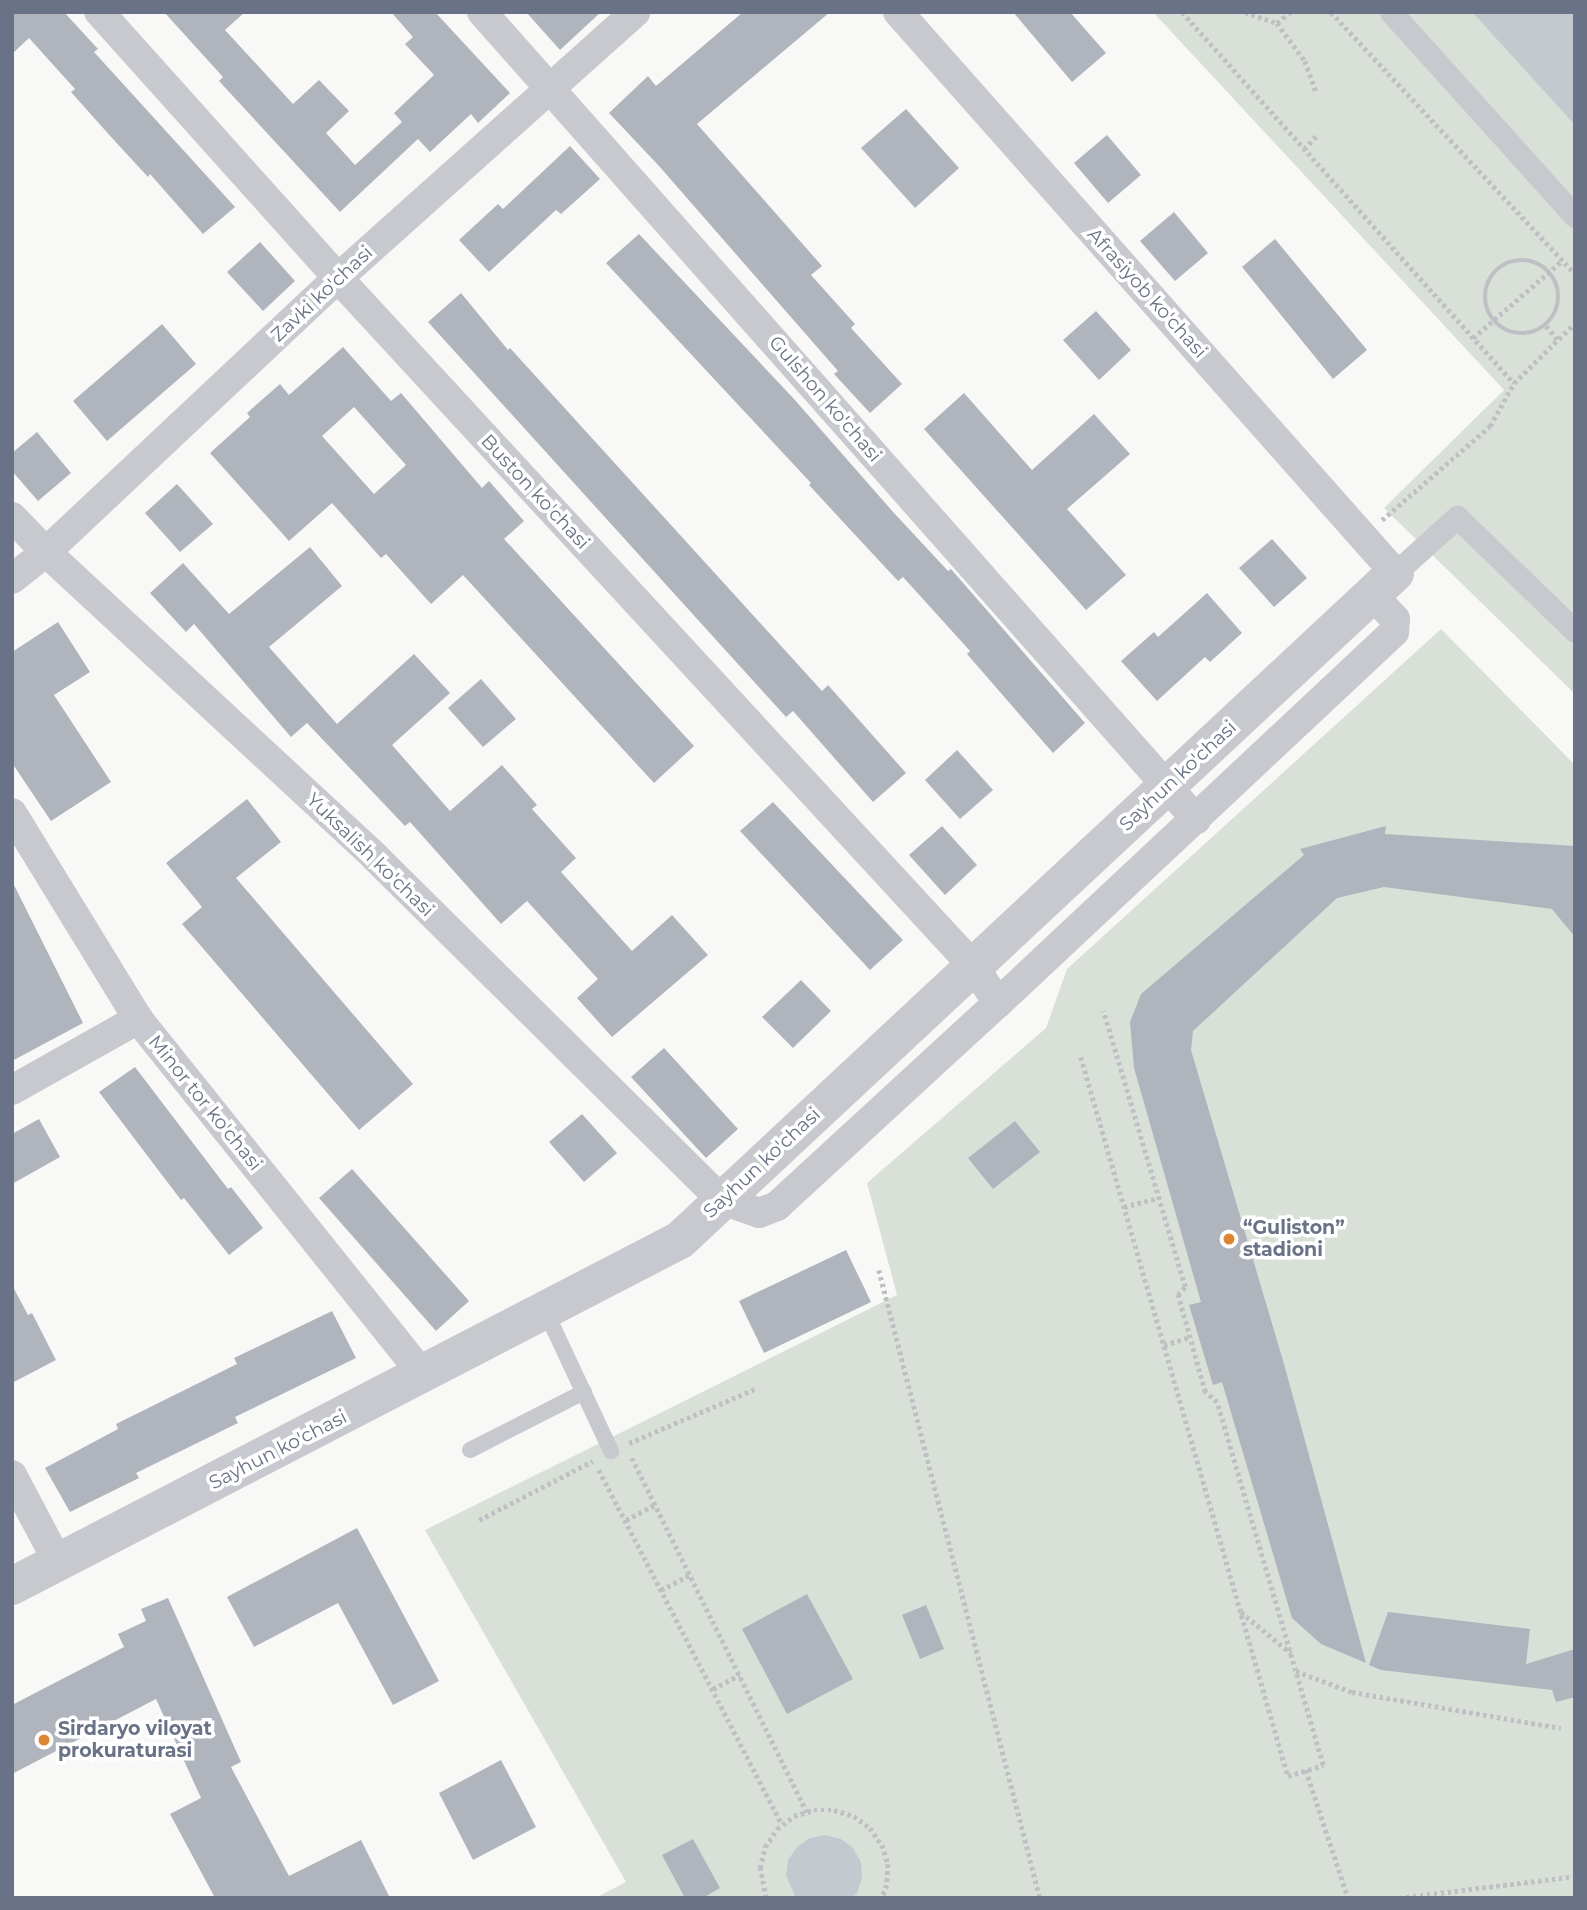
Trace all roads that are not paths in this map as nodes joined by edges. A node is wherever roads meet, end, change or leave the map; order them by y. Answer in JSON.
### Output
{"nodes":[{"id":1,"x":100,"y":12,"type":"edge"},
{"id":2,"x":482,"y":12,"type":"edge"},
{"id":3,"x":635,"y":12,"type":"edge"},
{"id":4,"x":898,"y":12,"type":"edge"},
{"id":5,"x":1391,"y":12,"type":"edge"},
{"id":6,"x":551,"y":88,"type":"junction"},
{"id":7,"x":1575,"y":216,"type":"edge"},
{"id":8,"x":338,"y":278,"type":"junction"},
{"id":9,"x":12,"y":517,"type":"edge"},
{"id":10,"x":46,"y":552,"type":"junction"},
{"id":11,"x":12,"y":579,"type":"edge"},
{"id":12,"x":1384,"y":583,"type":"junction"},
{"id":13,"x":1575,"y":631,"type":"edge"},
{"id":14,"x":1167,"y":786,"type":"junction"},
{"id":15,"x":12,"y":813,"type":"edge"},
{"id":16,"x":1196,"y":820,"type":"junction"},
{"id":17,"x":975,"y":968,"type":"junction"},
{"id":18,"x":998,"y":1003,"type":"junction"},
{"id":19,"x":138,"y":1019,"type":"junction"},
{"id":20,"x":12,"y":1090,"type":"edge"},
{"id":21,"x":722,"y":1199,"type":"junction"},
{"id":22,"x":545,"y":1310,"type":"junction"},
{"id":23,"x":423,"y":1375,"type":"junction"},
{"id":24,"x":584,"y":1392,"type":"junction"},
{"id":25,"x":618,"y":1447,"type":"road end"},
{"id":26,"x":470,"y":1450,"type":"dead end"},
{"id":27,"x":12,"y":1475,"type":"edge"},
{"id":28,"x":59,"y":1564,"type":"junction"},
{"id":29,"x":12,"y":1586,"type":"edge"}],
"edges":[{"from":1,"to":8,"type":"street","name":"Buston ko'chasi"},
{"from":2,"to":6,"type":"street","name":"Gulshon ko'chasi"},
{"from":3,"to":6,"type":"street","name":"Zavki ko'chasi"},
{"from":4,"to":12,"type":"street","name":"Afrasiyob ko'chasi"},
{"from":5,"to":7,"type":"street"},
{"from":6,"to":8,"type":"street","name":"Zavki ko'chasi"},
{"from":6,"to":14,"type":"street","name":"Gulshon ko'chasi"},
{"from":8,"to":10,"type":"street","name":"Zavki ko'chasi"},
{"from":8,"to":17,"type":"street","name":"Buston ko'chasi"},
{"from":9,"to":10,"type":"street","name":"Yuksalish ko'chasi"},
{"from":10,"to":11,"type":"street","name":"Zavki ko'chasi"},
{"from":10,"to":21,"type":"street","name":"Yuksalish ko'chasi"},
{"from":12,"to":13,"type":"street"},
{"from":12,"to":14,"type":"street","name":"Sayhun ko'chasi"},
{"from":12,"to":16,"type":"street","name":"Afrasiyob ko'chasi"},
{"from":14,"to":16,"type":"street","name":"Gulshon ko'chasi"},
{"from":14,"to":17,"type":"street","name":"Sayhun ko'chasi"},
{"from":15,"to":19,"type":"street","name":"Minor tor ko'chasi"},
{"from":16,"to":18,"type":"street","name":"Afrasiyob ko'chasi"},
{"from":17,"to":18,"type":"street","name":"Buston ko'chasi"},
{"from":17,"to":21,"type":"street","name":"Sayhun ko'chasi"},
{"from":18,"to":21,"type":"street","name":"Afrasiyob ko'chasi"},
{"from":19,"to":20,"type":"street"},
{"from":19,"to":23,"type":"street","name":"Minor tor ko'chasi"},
{"from":21,"to":22,"type":"street","name":"Sayhun ko'chasi"},
{"from":22,"to":23,"type":"street","name":"Sayhun ko'chasi"},
{"from":22,"to":24,"type":"lane"},
{"from":23,"to":28,"type":"street","name":"Sayhun ko'chasi"},
{"from":24,"to":25,"type":"lane"},
{"from":24,"to":26,"type":"lane"},
{"from":27,"to":28,"type":"street"},
{"from":28,"to":29,"type":"street","name":"Sayhun ko'chasi"}]}
